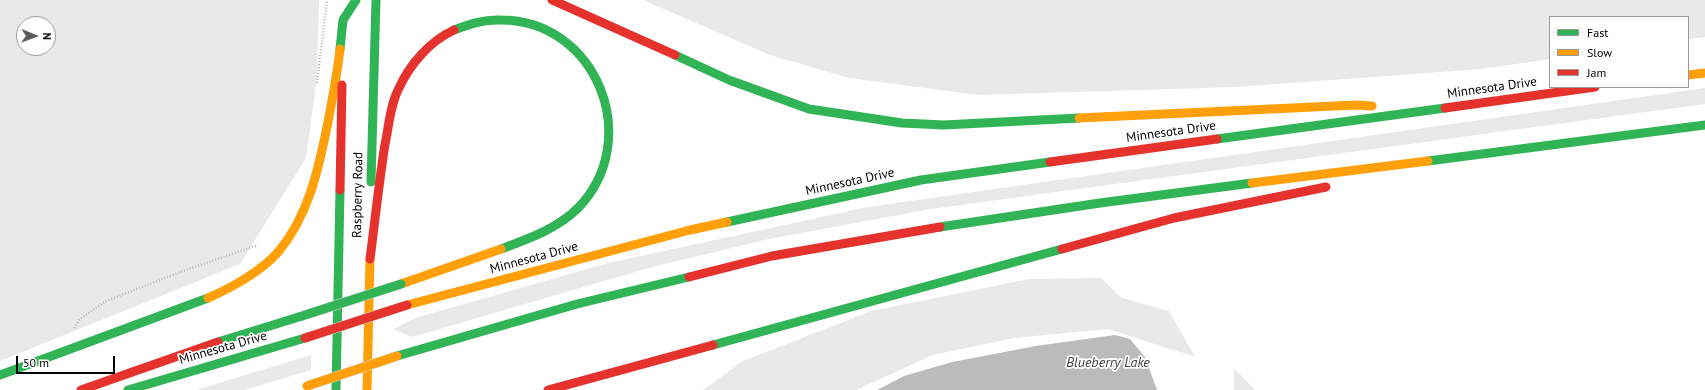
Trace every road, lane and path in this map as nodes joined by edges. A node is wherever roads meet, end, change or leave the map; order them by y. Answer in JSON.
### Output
{"nodes":[{"id":1,"x":327,"y":0,"type":"edge"},
{"id":2,"x":344,"y":0,"type":"edge"},
{"id":3,"x":356,"y":0,"type":"edge"},
{"id":4,"x":376,"y":0,"type":"edge"},
{"id":5,"x":552,"y":0,"type":"edge"},
{"id":6,"x":343,"y":20,"type":"junction"},
{"id":7,"x":1705,"y":72,"type":"edge"},
{"id":8,"x":1689,"y":75,"type":"edge"},
{"id":9,"x":1587,"y":88,"type":"edge"},
{"id":10,"x":316,"y":89,"type":"dead end"},
{"id":11,"x":1435,"y":108,"type":"junction"},
{"id":12,"x":1705,"y":125,"type":"edge"},
{"id":13,"x":1460,"y":157,"type":"junction"},
{"id":14,"x":1369,"y":178,"type":"dead end"},
{"id":15,"x":1338,"y":185,"type":"dead end"},
{"id":16,"x":262,"y":244,"type":"dead end"},
{"id":17,"x":370,"y":258,"type":"junction"},
{"id":18,"x":74,"y":328,"type":"dead end"},
{"id":19,"x":0,"y":375,"type":"edge"},
{"id":20,"x":81,"y":390,"type":"edge"},
{"id":21,"x":128,"y":390,"type":"edge"},
{"id":22,"x":295,"y":390,"type":"edge"},
{"id":23,"x":336,"y":390,"type":"edge"},
{"id":24,"x":368,"y":390,"type":"edge"},
{"id":25,"x":548,"y":390,"type":"edge"}],
"edges":[{"from":1,"to":10,"type":"path"},
{"from":2,"to":6,"type":"main road","name":"Raspberry Road"},
{"from":3,"to":6,"type":"main road"},
{"from":4,"to":17,"type":"main road","name":"Raspberry Road"},
{"from":5,"to":11,"type":"main road"},
{"from":6,"to":19,"type":"main road"},
{"from":6,"to":23,"type":"main road","name":"Raspberry Road"},
{"from":7,"to":8,"type":"main road"},
{"from":9,"to":11,"type":"main road","name":"Minnesota Drive"},
{"from":11,"to":21,"type":"main road","name":"Minnesota Drive","bridge":true},
{"from":12,"to":13,"type":"main road"},
{"from":13,"to":14,"type":"main road"},
{"from":13,"to":22,"type":"main road","bridge":true},
{"from":15,"to":25,"type":"main road"},
{"from":16,"to":18,"type":"path"},
{"from":17,"to":20,"type":"main road","bridge":true},
{"from":17,"to":24,"type":"main road","name":"Raspberry Road"}]}
